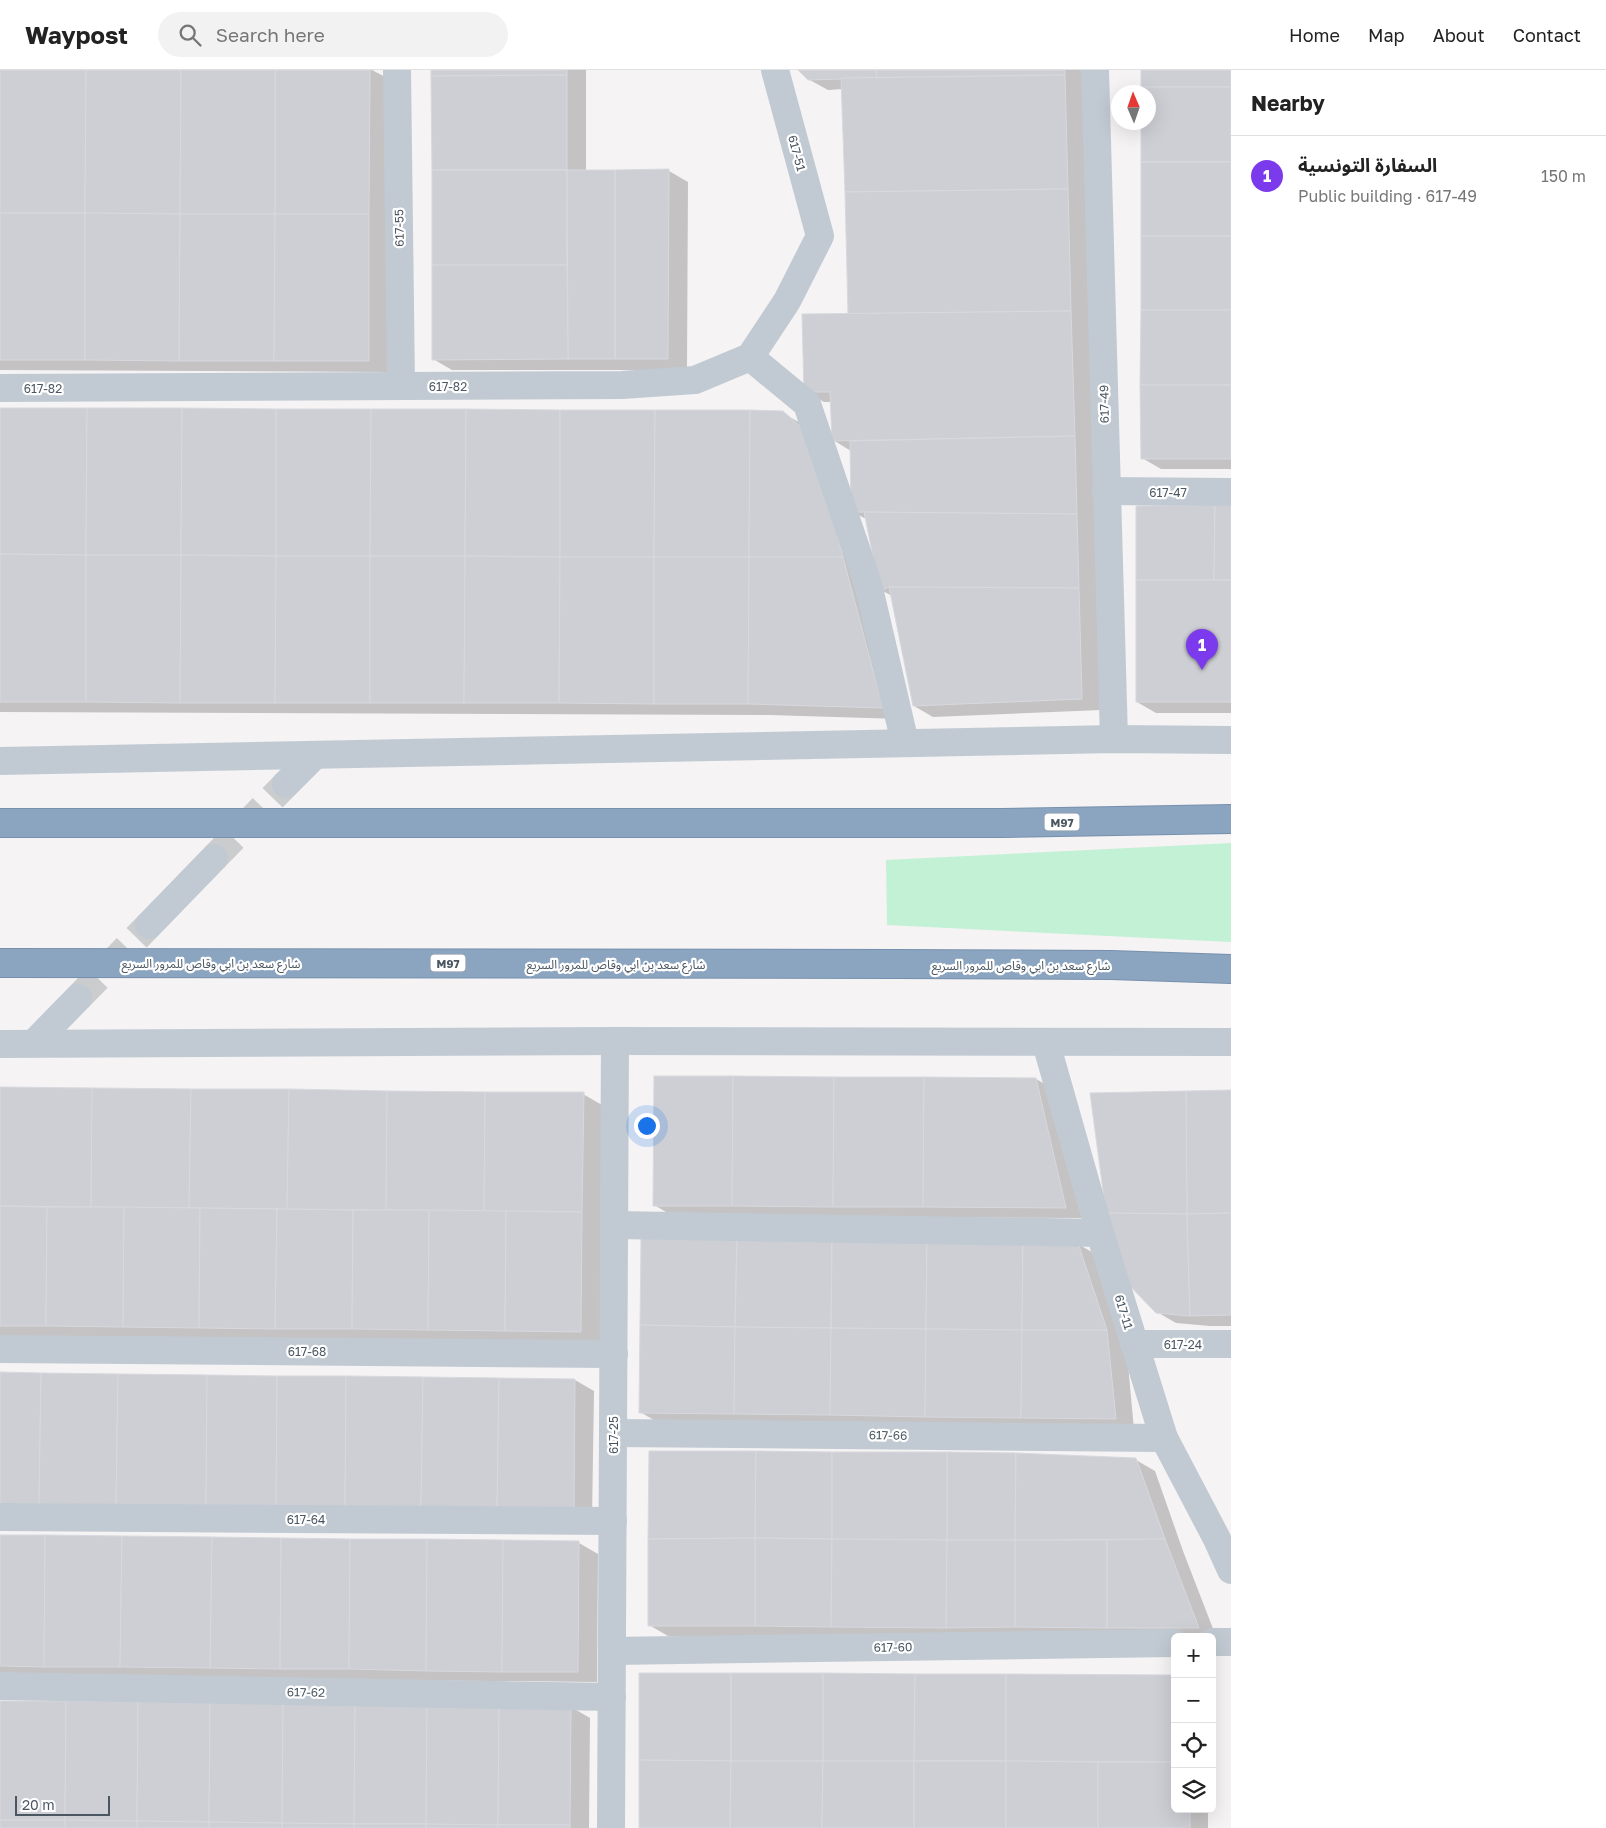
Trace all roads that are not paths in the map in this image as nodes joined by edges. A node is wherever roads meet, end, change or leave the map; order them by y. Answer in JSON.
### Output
{"nodes":[{"id":1,"x":397,"y":70,"type":"edge"},
{"id":2,"x":775,"y":70,"type":"edge"},
{"id":3,"x":1096,"y":70,"type":"edge"},
{"id":4,"x":750,"y":357,"type":"junction"},
{"id":5,"x":401,"y":386,"type":"junction"},
{"id":6,"x":0,"y":388,"type":"edge"},
{"id":7,"x":1106,"y":491,"type":"junction"},
{"id":8,"x":1231,"y":492,"type":"edge"},
{"id":9,"x":1114,"y":739,"type":"junction"},
{"id":10,"x":1231,"y":740,"type":"edge"},
{"id":11,"x":905,"y":743,"type":"junction"},
{"id":12,"x":315,"y":755,"type":"junction"},
{"id":13,"x":0,"y":761,"type":"edge"},
{"id":14,"x":286,"y":784,"type":"tunnel mouth"},
{"id":15,"x":1231,"y":818,"type":"edge"},
{"id":16,"x":0,"y":823,"type":"edge"},
{"id":17,"x":214,"y":858,"type":"tunnel mouth"},
{"id":18,"x":149,"y":926,"type":"tunnel mouth"},
{"id":19,"x":0,"y":963,"type":"edge"},
{"id":20,"x":1231,"y":969,"type":"edge"},
{"id":21,"x":78,"y":998,"type":"tunnel mouth"},
{"id":22,"x":615,"y":1041,"type":"junction"},
{"id":23,"x":1231,"y":1042,"type":"edge"},
{"id":24,"x":34,"y":1043,"type":"junction"},
{"id":25,"x":1046,"y":1043,"type":"junction"},
{"id":26,"x":0,"y":1044,"type":"edge"},
{"id":27,"x":615,"y":1225,"type":"junction"},
{"id":28,"x":1100,"y":1233,"type":"junction"},
{"id":29,"x":1134,"y":1344,"type":"junction"},
{"id":30,"x":1231,"y":1344,"type":"edge"},
{"id":31,"x":0,"y":1349,"type":"edge"},
{"id":32,"x":614,"y":1354,"type":"junction"},
{"id":33,"x":613,"y":1433,"type":"junction"},
{"id":34,"x":1164,"y":1438,"type":"junction"},
{"id":35,"x":0,"y":1517,"type":"edge"},
{"id":36,"x":613,"y":1521,"type":"junction"},
{"id":37,"x":1231,"y":1570,"type":"edge"},
{"id":38,"x":1216,"y":1642,"type":"edge"},
{"id":39,"x":1231,"y":1642,"type":"edge"},
{"id":40,"x":1171,"y":1643,"type":"edge"},
{"id":41,"x":612,"y":1651,"type":"junction"},
{"id":42,"x":0,"y":1686,"type":"edge"},
{"id":43,"x":612,"y":1697,"type":"junction"},
{"id":44,"x":611,"y":1828,"type":"edge"}],
"edges":[{"from":1,"to":5,"type":"street","name":"617-55"},
{"from":2,"to":4,"type":"street","name":"617-51"},
{"from":3,"to":7,"type":"street","name":"617-49"},
{"from":4,"to":5,"type":"street","name":"617-82"},
{"from":4,"to":11,"type":"street"},
{"from":5,"to":6,"type":"street","name":"617-82"},
{"from":7,"to":8,"type":"street","name":"617-47"},
{"from":7,"to":9,"type":"street","name":"617-49"},
{"from":9,"to":10,"type":"street"},
{"from":9,"to":11,"type":"street"},
{"from":11,"to":12,"type":"street"},
{"from":12,"to":13,"type":"street"},
{"from":12,"to":14,"type":"street"},
{"from":15,"to":16,"type":"highway","number":"M97","bridge":true},
{"from":17,"to":18,"type":"street"},
{"from":19,"to":20,"type":"highway","name":"شارع سعد بن ابي وقاص للمرور السريع","number":"M97","bridge":true},
{"from":21,"to":24,"type":"street"},
{"from":22,"to":24,"type":"street"},
{"from":22,"to":25,"type":"street"},
{"from":22,"to":27,"type":"street","name":"617-25"},
{"from":23,"to":25,"type":"street"},
{"from":24,"to":26,"type":"street"},
{"from":25,"to":28,"type":"street","name":"617-11"},
{"from":27,"to":28,"type":"street"},
{"from":27,"to":32,"type":"street","name":"617-25"},
{"from":28,"to":29,"type":"street","name":"617-11"},
{"from":29,"to":30,"type":"street","name":"617-24"},
{"from":29,"to":34,"type":"street","name":"617-11"},
{"from":31,"to":32,"type":"street","name":"617-68"},
{"from":32,"to":33,"type":"street","name":"617-25"},
{"from":33,"to":34,"type":"street","name":"617-66"},
{"from":33,"to":36,"type":"street","name":"617-25"},
{"from":34,"to":37,"type":"street","name":"617-11"},
{"from":35,"to":36,"type":"street","name":"617-64"},
{"from":36,"to":41,"type":"street","name":"617-25"},
{"from":38,"to":39,"type":"street"},
{"from":40,"to":41,"type":"street","name":"617-60"},
{"from":41,"to":43,"type":"street","name":"617-25"},
{"from":42,"to":43,"type":"street","name":"617-62"},
{"from":43,"to":44,"type":"street","name":"617-25"}]}
